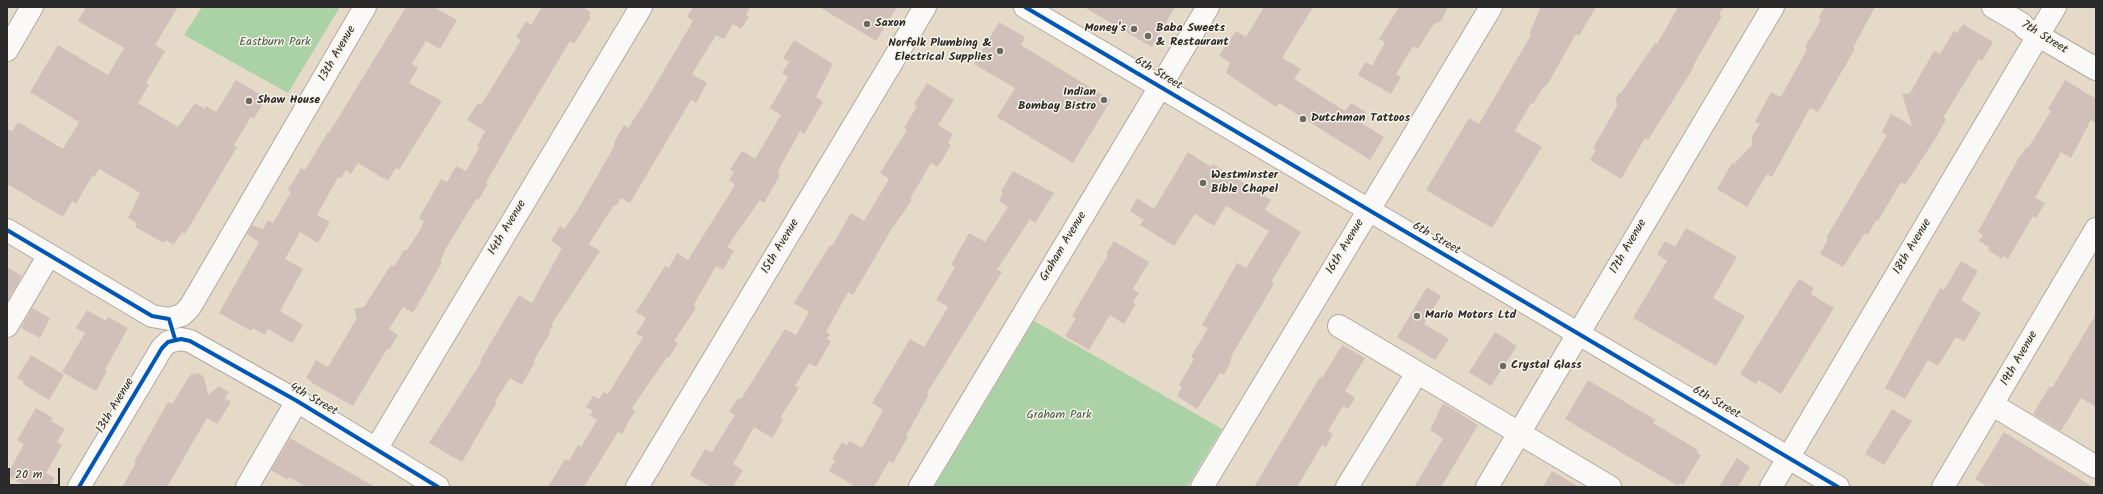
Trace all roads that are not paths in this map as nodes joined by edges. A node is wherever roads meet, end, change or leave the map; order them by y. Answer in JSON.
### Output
{"nodes":[{"id":1,"x":32,"y":7,"type":"edge"},
{"id":2,"x":365,"y":7,"type":"edge"},
{"id":3,"x":641,"y":7,"type":"edge"},
{"id":4,"x":925,"y":7,"type":"edge"},
{"id":5,"x":1025,"y":7,"type":"edge"},
{"id":6,"x":1208,"y":7,"type":"edge"},
{"id":7,"x":1491,"y":7,"type":"edge"},
{"id":8,"x":1773,"y":7,"type":"edge"},
{"id":9,"x":1993,"y":7,"type":"edge"},
{"id":10,"x":2055,"y":7,"type":"edge"},
{"id":11,"x":2039,"y":36,"type":"junction"},
{"id":12,"x":7,"y":50,"type":"edge"},
{"id":13,"x":2096,"y":69,"type":"edge"},
{"id":14,"x":1161,"y":87,"type":"junction"},
{"id":15,"x":1368,"y":211,"type":"junction"},
{"id":16,"x":2096,"y":229,"type":"edge"},
{"id":17,"x":7,"y":230,"type":"edge"},
{"id":18,"x":49,"y":255,"type":"junction"},
{"id":19,"x":7,"y":326,"type":"edge"},
{"id":20,"x":1339,"y":326,"type":"dead end"},
{"id":21,"x":172,"y":329,"type":"junction"},
{"id":22,"x":1578,"y":334,"type":"junction"},
{"id":23,"x":1417,"y":372,"type":"junction"},
{"id":24,"x":297,"y":401,"type":"junction"},
{"id":25,"x":1993,"y":405,"type":"junction"},
{"id":26,"x":1519,"y":434,"type":"junction"},
{"id":27,"x":376,"y":449,"type":"junction"},
{"id":28,"x":1789,"y":458,"type":"junction"},
{"id":29,"x":2096,"y":467,"type":"edge"},
{"id":30,"x":424,"y":483,"type":"edge"},
{"id":31,"x":79,"y":487,"type":"edge"},
{"id":32,"x":247,"y":487,"type":"edge"},
{"id":33,"x":637,"y":487,"type":"edge"},
{"id":34,"x":920,"y":487,"type":"edge"},
{"id":35,"x":1202,"y":487,"type":"edge"},
{"id":36,"x":1347,"y":487,"type":"edge"},
{"id":37,"x":1487,"y":487,"type":"edge"},
{"id":38,"x":1610,"y":487,"type":"edge"},
{"id":39,"x":1771,"y":487,"type":"edge"},
{"id":40,"x":1838,"y":487,"type":"edge"},
{"id":41,"x":1943,"y":487,"type":"edge"}],
"edges":[{"from":1,"to":12,"type":"street"},
{"from":2,"to":21,"type":"street","name":"13th Avenue"},
{"from":3,"to":27,"type":"street","name":"14th Avenue"},
{"from":4,"to":33,"type":"street","name":"15th Avenue"},
{"from":5,"to":14,"type":"street","name":"6th Street"},
{"from":6,"to":14,"type":"street","name":"Graham Avenue"},
{"from":7,"to":15,"type":"street","name":"16th Avenue"},
{"from":8,"to":22,"type":"street","name":"17th Avenue"},
{"from":9,"to":11,"type":"street","name":"7th Street"},
{"from":10,"to":11,"type":"street","name":"18th Avenue"},
{"from":11,"to":13,"type":"street","name":"7th Street"},
{"from":11,"to":28,"type":"street","name":"18th Avenue"},
{"from":14,"to":15,"type":"street","name":"6th Street"},
{"from":14,"to":34,"type":"street","name":"Graham Avenue"},
{"from":15,"to":22,"type":"street","name":"6th Street"},
{"from":15,"to":35,"type":"street","name":"16th Avenue"},
{"from":16,"to":25,"type":"street","name":"19th Avenue"},
{"from":17,"to":18,"type":"street","name":"4th Street"},
{"from":18,"to":19,"type":"street"},
{"from":18,"to":21,"type":"street","name":"4th Street"},
{"from":20,"to":23,"type":"street"},
{"from":21,"to":24,"type":"street","name":"4th Street"},
{"from":21,"to":31,"type":"street","name":"13th Avenue"},
{"from":22,"to":26,"type":"street","name":"17th Avenue"},
{"from":22,"to":28,"type":"street","name":"6th Street"},
{"from":23,"to":26,"type":"street"},
{"from":23,"to":36,"type":"street"},
{"from":24,"to":27,"type":"street","name":"4th Street"},
{"from":24,"to":32,"type":"street"},
{"from":25,"to":29,"type":"street"},
{"from":25,"to":41,"type":"street","name":"19th Avenue"},
{"from":26,"to":37,"type":"street","name":"17th Avenue"},
{"from":26,"to":38,"type":"street"},
{"from":27,"to":30,"type":"street","name":"4th Street"},
{"from":28,"to":39,"type":"street","name":"18th Avenue"},
{"from":28,"to":40,"type":"street","name":"6th Street"}]}
